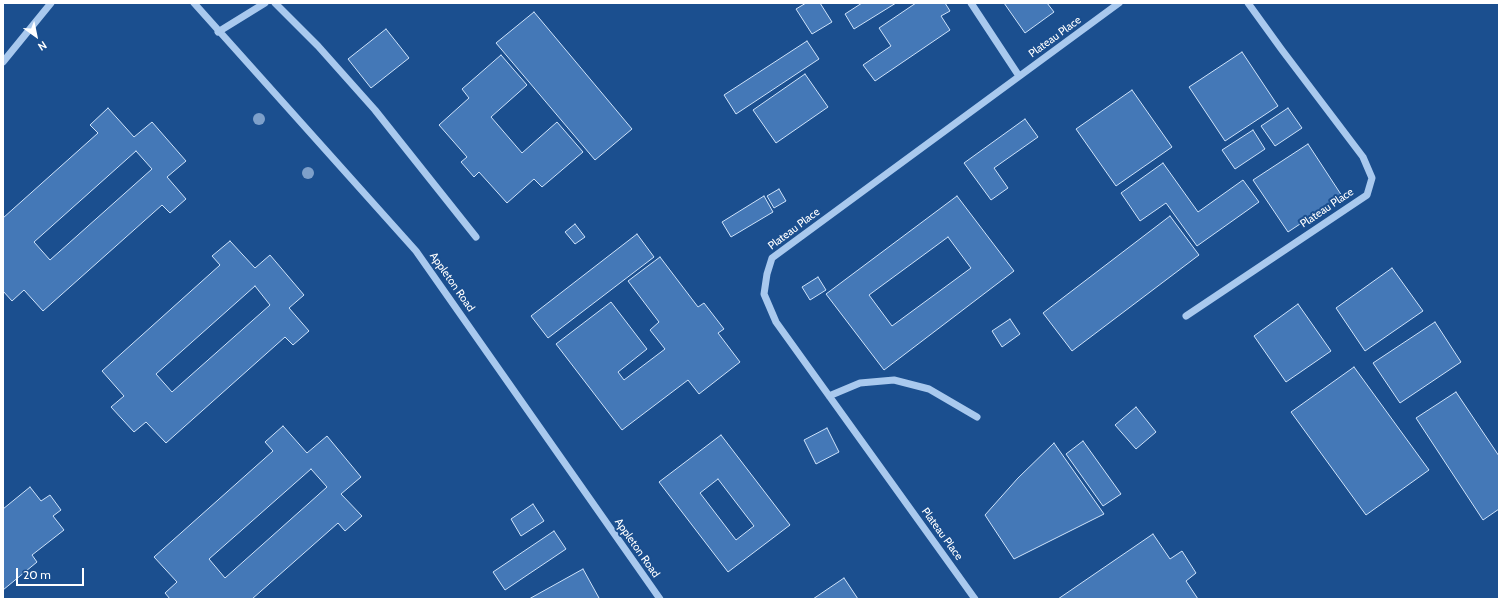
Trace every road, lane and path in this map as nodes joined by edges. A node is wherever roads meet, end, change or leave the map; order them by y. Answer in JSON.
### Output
{"nodes":[{"id":1,"x":50,"y":3,"type":"edge"},
{"id":2,"x":194,"y":3,"type":"edge"},
{"id":3,"x":265,"y":3,"type":"edge"},
{"id":4,"x":275,"y":3,"type":"edge"},
{"id":5,"x":971,"y":3,"type":"edge"},
{"id":6,"x":1119,"y":3,"type":"edge"},
{"id":7,"x":1248,"y":3,"type":"edge"},
{"id":8,"x":218,"y":32,"type":"junction"},
{"id":9,"x":3,"y":62,"type":"edge"},
{"id":10,"x":1020,"y":76,"type":"junction"},
{"id":11,"x":476,"y":237,"type":"dead end"},
{"id":12,"x":1186,"y":316,"type":"dead end"},
{"id":13,"x":829,"y":396,"type":"junction"},
{"id":14,"x":977,"y":417,"type":"dead end"},
{"id":15,"x":660,"y":599,"type":"edge"},
{"id":16,"x":975,"y":599,"type":"edge"}],
"edges":[{"from":1,"to":9,"type":"street"},
{"from":2,"to":8,"type":"street","name":"Appleton Road"},
{"from":3,"to":8,"type":"street"},
{"from":4,"to":11,"type":"street"},
{"from":5,"to":10,"type":"street"},
{"from":6,"to":10,"type":"street","name":"Plateau Place"},
{"from":7,"to":12,"type":"street","name":"Plateau Place"},
{"from":8,"to":15,"type":"street","name":"Appleton Road"},
{"from":10,"to":13,"type":"street","name":"Plateau Place"},
{"from":13,"to":14,"type":"street"},
{"from":13,"to":16,"type":"street","name":"Plateau Place"}]}
